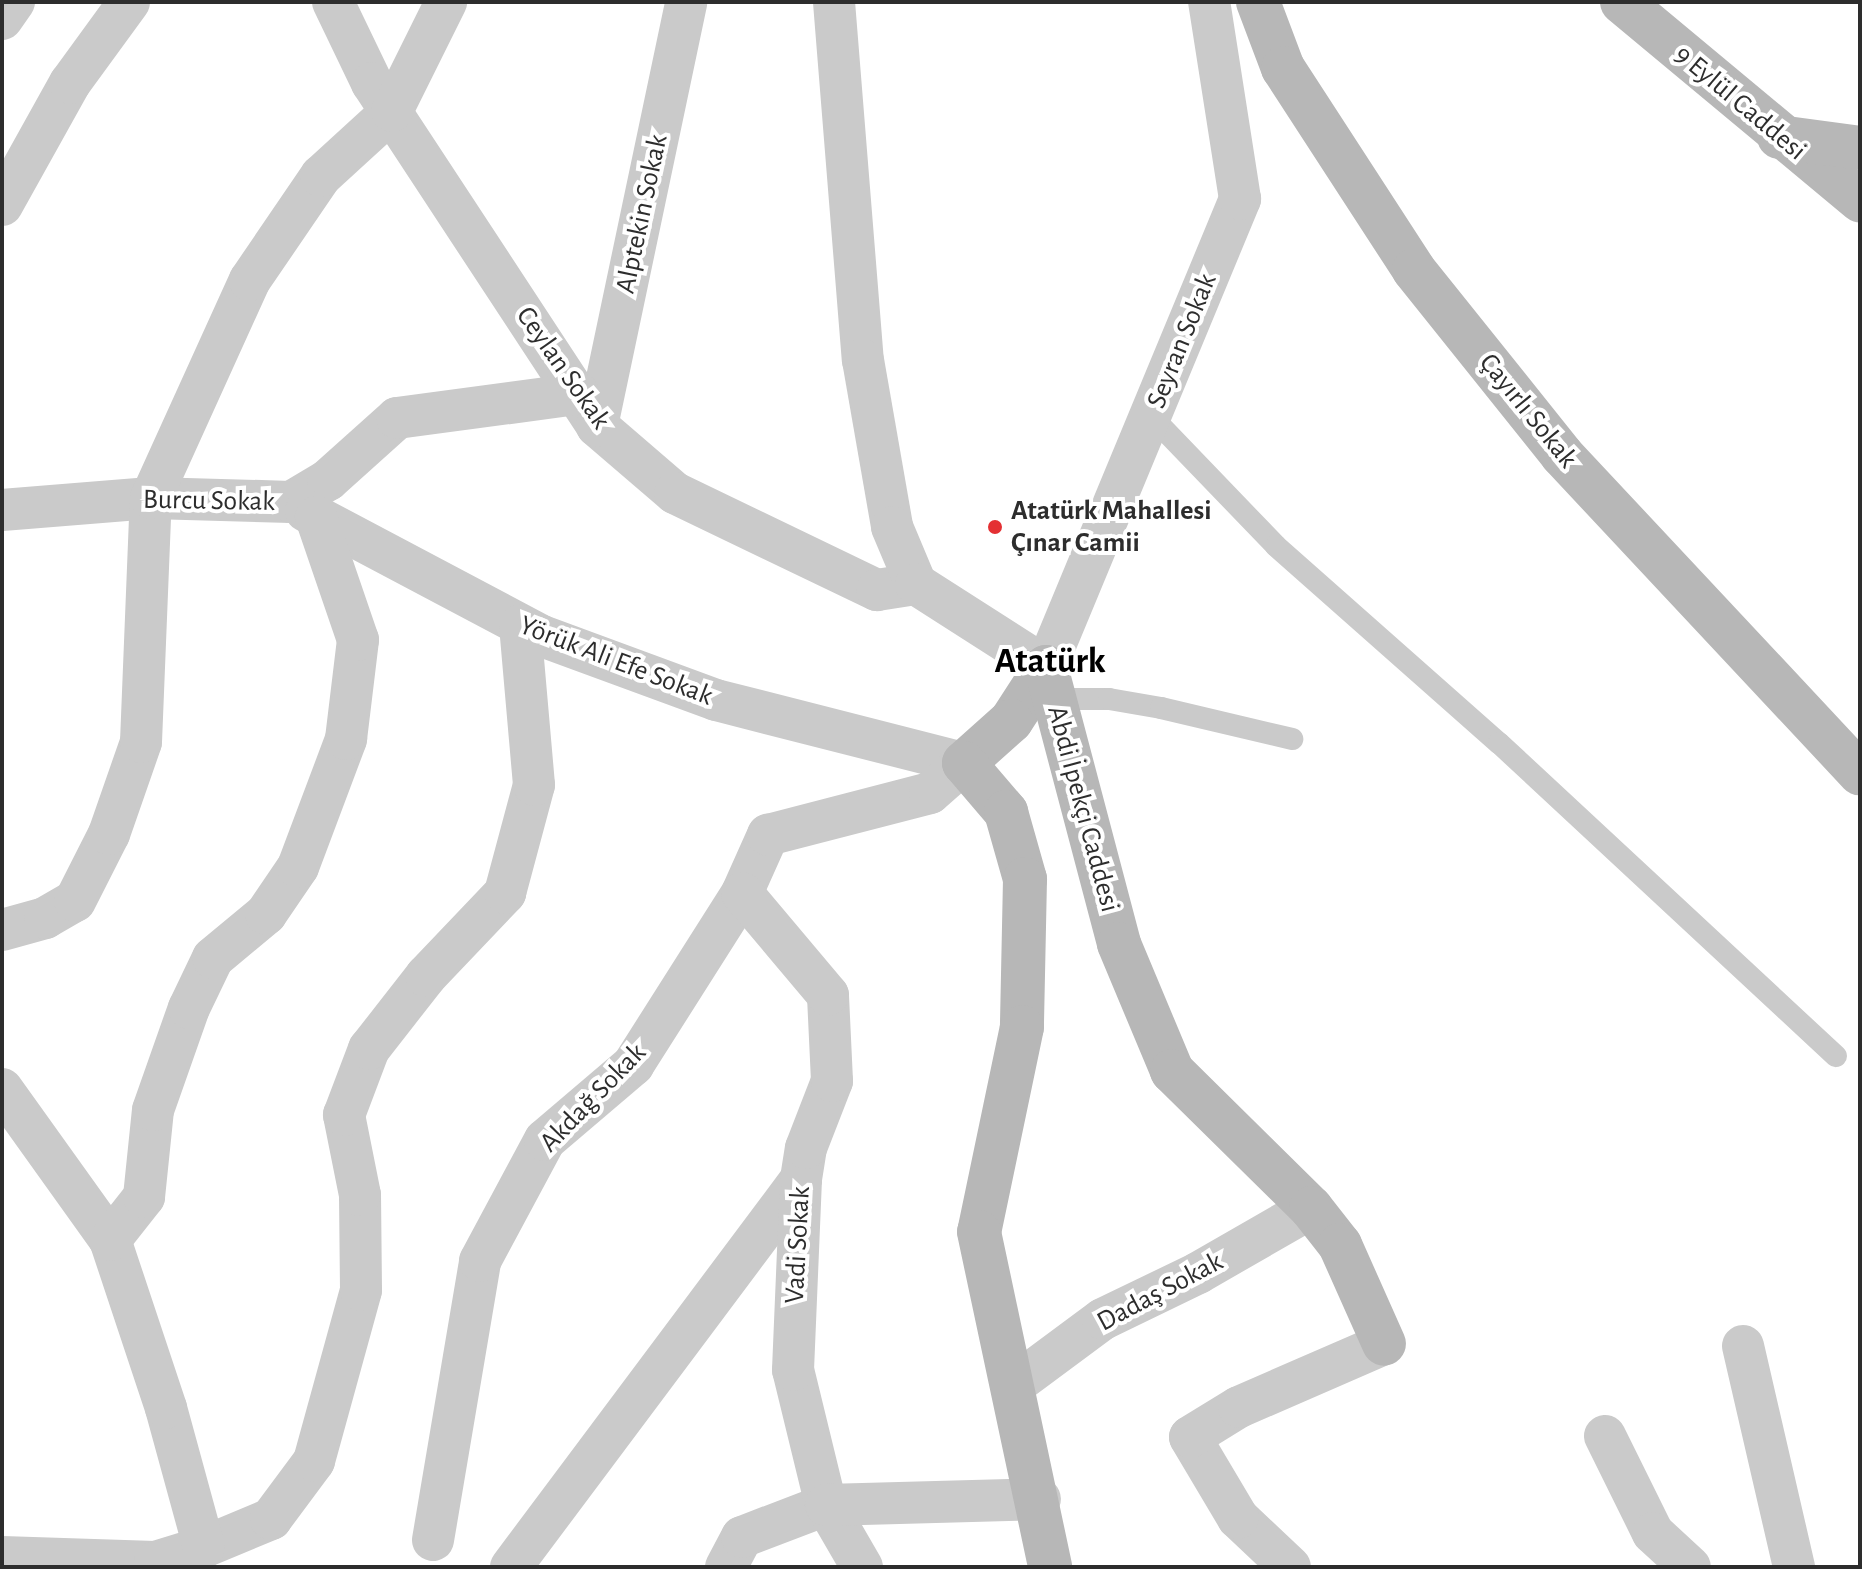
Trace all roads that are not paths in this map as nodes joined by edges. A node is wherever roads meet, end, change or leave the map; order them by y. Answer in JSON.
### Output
{"nodes":[{"id":1,"x":14,"y":2,"type":"edge"},
{"id":2,"x":129,"y":2,"type":"edge"},
{"id":3,"x":333,"y":2,"type":"edge"},
{"id":4,"x":446,"y":2,"type":"edge"},
{"id":5,"x":686,"y":2,"type":"edge"},
{"id":6,"x":834,"y":2,"type":"edge"},
{"id":7,"x":1209,"y":2,"type":"edge"},
{"id":8,"x":1258,"y":2,"type":"edge"},
{"id":9,"x":1622,"y":2,"type":"edge"},
{"id":10,"x":2,"y":19,"type":"edge"},
{"id":11,"x":392,"y":111,"type":"junction"},
{"id":12,"x":1779,"y":137,"type":"junction"},
{"id":13,"x":1860,"y":148,"type":"edge"},
{"id":14,"x":1860,"y":200,"type":"edge"},
{"id":15,"x":2,"y":205,"type":"edge"},
{"id":16,"x":587,"y":410,"type":"junction"},
{"id":17,"x":1151,"y":416,"type":"junction"},
{"id":18,"x":151,"y":498,"type":"junction"},
{"id":19,"x":303,"y":509,"type":"junction"},
{"id":20,"x":2,"y":510,"type":"edge"},
{"id":21,"x":916,"y":584,"type":"junction"},
{"id":22,"x":520,"y":626,"type":"junction"},
{"id":23,"x":1051,"y":683,"type":"junction"},
{"id":24,"x":1292,"y":739,"type":"dead end"},
{"id":25,"x":964,"y":763,"type":"junction"},
{"id":26,"x":1860,"y":773,"type":"edge"},
{"id":27,"x":742,"y":893,"type":"junction"},
{"id":28,"x":2,"y":930,"type":"edge"},
{"id":29,"x":1836,"y":1056,"type":"dead end"},
{"id":30,"x":2,"y":1089,"type":"edge"},
{"id":31,"x":801,"y":1179,"type":"junction"},
{"id":32,"x":1311,"y":1208,"type":"junction"},
{"id":33,"x":110,"y":1240,"type":"junction"},
{"id":34,"x":1384,"y":1344,"type":"joint"},
{"id":35,"x":1743,"y":1346,"type":"dead end"},
{"id":36,"x":1015,"y":1384,"type":"junction"},
{"id":37,"x":1605,"y":1436,"type":"dead end"},
{"id":38,"x":1040,"y":1499,"type":"junction"},
{"id":39,"x":826,"y":1505,"type":"junction"},
{"id":40,"x":433,"y":1540,"type":"dead end"},
{"id":41,"x":204,"y":1547,"type":"junction"},
{"id":42,"x":2,"y":1557,"type":"edge"},
{"id":43,"x":511,"y":1567,"type":"edge"},
{"id":44,"x":726,"y":1567,"type":"edge"},
{"id":45,"x":862,"y":1567,"type":"edge"},
{"id":46,"x":1050,"y":1567,"type":"edge"},
{"id":47,"x":1290,"y":1567,"type":"edge"},
{"id":48,"x":1690,"y":1567,"type":"edge"},
{"id":49,"x":1794,"y":1567,"type":"edge"}],
"edges":[{"from":1,"to":10,"type":"street"},
{"from":2,"to":15,"type":"street"},
{"from":3,"to":11,"type":"street","name":"Ceylan Sokak"},
{"from":4,"to":11,"type":"street"},
{"from":5,"to":16,"type":"street","name":"Alptekin Sokak"},
{"from":6,"to":21,"type":"street"},
{"from":7,"to":17,"type":"street","name":"Seyran Sokak"},
{"from":8,"to":26,"type":"street","name":"Çayırlı Sokak"},
{"from":9,"to":12,"type":"street","name":"9 Eylül Caddesi"},
{"from":11,"to":16,"type":"street","name":"Ceylan Sokak"},
{"from":11,"to":18,"type":"street"},
{"from":12,"to":13,"type":"street"},
{"from":12,"to":14,"type":"street","name":"9 Eylül Caddesi"},
{"from":16,"to":19,"type":"street","name":"Burcu Sokak"},
{"from":16,"to":21,"type":"street","name":"Ceylan Sokak"},
{"from":17,"to":23,"type":"street","name":"Seyran Sokak"},
{"from":17,"to":29,"type":"lane"},
{"from":18,"to":19,"type":"street","name":"Burcu Sokak"},
{"from":18,"to":20,"type":"street","name":"Burcu Sokak"},
{"from":18,"to":28,"type":"street"},
{"from":19,"to":22,"type":"street","name":"Yörük Ali Efe Sokak"},
{"from":19,"to":33,"type":"street"},
{"from":21,"to":23,"type":"street"},
{"from":22,"to":25,"type":"street","name":"Yörük Ali Efe Sokak"},
{"from":22,"to":41,"type":"street"},
{"from":23,"to":24,"type":"lane"},
{"from":23,"to":25,"type":"street","name":"Abdi İpekçi Caddesi"},
{"from":23,"to":32,"type":"street","name":"Abdi İpekçi Caddesi"},
{"from":25,"to":27,"type":"street","name":"Akdağ Sokak"},
{"from":25,"to":36,"type":"street"},
{"from":27,"to":31,"type":"street","name":"Vadi Sokak"},
{"from":27,"to":40,"type":"street","name":"Akdağ Sokak"},
{"from":30,"to":33,"type":"street"},
{"from":31,"to":39,"type":"street","name":"Vadi Sokak"},
{"from":31,"to":43,"type":"street"},
{"from":32,"to":34,"type":"street","name":"Abdi İpekçi Caddesi"},
{"from":32,"to":36,"type":"street","name":"Dadaş Sokak"},
{"from":33,"to":41,"type":"street"},
{"from":34,"to":47,"type":"street"},
{"from":35,"to":49,"type":"street"},
{"from":36,"to":38,"type":"street"},
{"from":37,"to":48,"type":"street"},
{"from":38,"to":39,"type":"street"},
{"from":38,"to":46,"type":"street"},
{"from":39,"to":44,"type":"street"},
{"from":39,"to":45,"type":"street","name":"Vadi Sokak"},
{"from":41,"to":42,"type":"street"}]}
